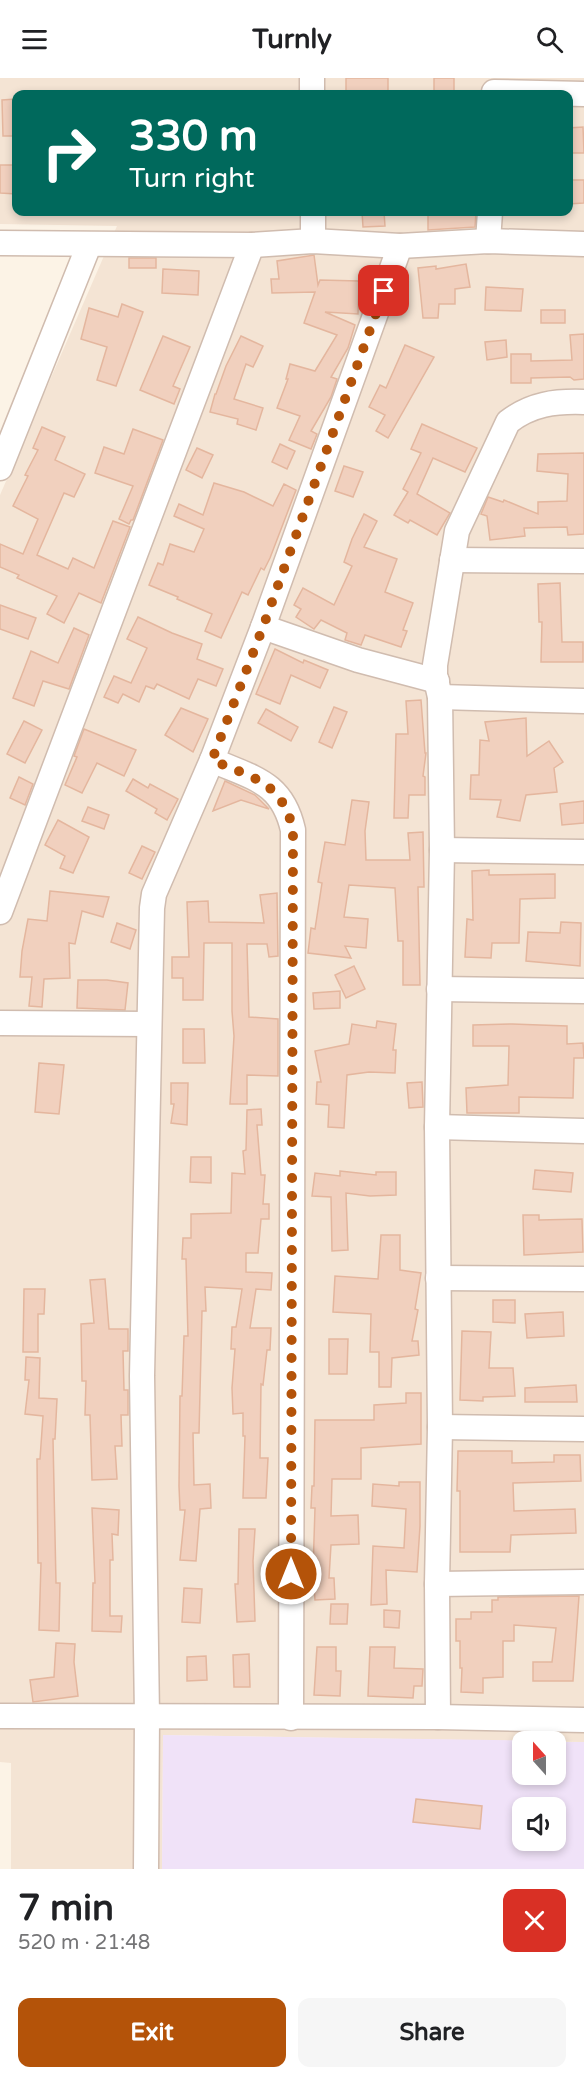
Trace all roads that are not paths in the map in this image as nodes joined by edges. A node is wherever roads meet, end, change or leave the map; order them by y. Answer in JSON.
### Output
{"nodes":[{"id":1,"x":494,"y":88,"type":"edge"},
{"id":2,"x":524,"y":90,"type":"edge"},
{"id":3,"x":313,"y":216,"type":"edge"},
{"id":4,"x":489,"y":216,"type":"edge"},
{"id":5,"x":313,"y":241,"type":"junction"},
{"id":6,"x":488,"y":241,"type":"junction"},
{"id":7,"x":0,"y":243,"type":"edge"},
{"id":8,"x":584,"y":244,"type":"edge"},
{"id":9,"x":89,"y":245,"type":"junction"},
{"id":10,"x":252,"y":245,"type":"junction"},
{"id":11,"x":400,"y":246,"type":"junction"},
{"id":12,"x":584,"y":402,"type":"edge"},
{"id":13,"x":0,"y":468,"type":"edge"},
{"id":14,"x":452,"y":560,"type":"junction"},
{"id":15,"x":584,"y":561,"type":"edge"},
{"id":16,"x":263,"y":627,"type":"junction"},
{"id":17,"x":438,"y":689,"type":"junction"},
{"id":18,"x":584,"y":701,"type":"edge"},
{"id":19,"x":212,"y":760,"type":"junction"},
{"id":20,"x":442,"y":850,"type":"junction"},
{"id":21,"x":584,"y":852,"type":"edge"},
{"id":22,"x":0,"y":912,"type":"edge"},
{"id":23,"x":439,"y":989,"type":"junction"},
{"id":24,"x":584,"y":991,"type":"edge"},
{"id":25,"x":0,"y":1023,"type":"edge"},
{"id":26,"x":148,"y":1024,"type":"junction"},
{"id":27,"x":437,"y":1127,"type":"junction"},
{"id":28,"x":584,"y":1131,"type":"edge"},
{"id":29,"x":438,"y":1278,"type":"junction"},
{"id":30,"x":584,"y":1280,"type":"edge"},
{"id":31,"x":440,"y":1427,"type":"junction"},
{"id":32,"x":584,"y":1429,"type":"edge"},
{"id":33,"x":584,"y":1582,"type":"edge"},
{"id":34,"x":437,"y":1584,"type":"junction"},
{"id":35,"x":0,"y":1716,"type":"edge"},
{"id":36,"x":147,"y":1716,"type":"junction"},
{"id":37,"x":438,"y":1717,"type":"junction"},
{"id":38,"x":291,"y":1718,"type":"junction"},
{"id":39,"x":584,"y":1720,"type":"edge"},
{"id":40,"x":146,"y":1869,"type":"edge"}],
"edges":[{"from":1,"to":2,"type":"street"},
{"from":3,"to":5,"type":"street"},
{"from":4,"to":6,"type":"street"},
{"from":5,"to":10,"type":"street"},
{"from":5,"to":11,"type":"street"},
{"from":6,"to":8,"type":"street"},
{"from":6,"to":11,"type":"street"},
{"from":7,"to":9,"type":"street"},
{"from":9,"to":10,"type":"street"},
{"from":9,"to":13,"type":"street"},
{"from":10,"to":22,"type":"street"},
{"from":11,"to":16,"type":"street"},
{"from":12,"to":14,"type":"street"},
{"from":14,"to":15,"type":"street"},
{"from":14,"to":17,"type":"street"},
{"from":16,"to":17,"type":"street"},
{"from":16,"to":19,"type":"street"},
{"from":17,"to":18,"type":"street"},
{"from":17,"to":20,"type":"street"},
{"from":19,"to":26,"type":"street"},
{"from":19,"to":38,"type":"street"},
{"from":20,"to":21,"type":"street"},
{"from":20,"to":23,"type":"street"},
{"from":23,"to":24,"type":"street"},
{"from":23,"to":27,"type":"street"},
{"from":25,"to":26,"type":"street"},
{"from":26,"to":36,"type":"street"},
{"from":27,"to":28,"type":"street"},
{"from":27,"to":29,"type":"street"},
{"from":29,"to":30,"type":"street"},
{"from":29,"to":31,"type":"street"},
{"from":31,"to":32,"type":"street"},
{"from":31,"to":34,"type":"street"},
{"from":33,"to":34,"type":"street"},
{"from":34,"to":37,"type":"street"},
{"from":35,"to":36,"type":"street"},
{"from":36,"to":38,"type":"street"},
{"from":36,"to":40,"type":"street"},
{"from":37,"to":38,"type":"street"},
{"from":37,"to":39,"type":"street"}]}
